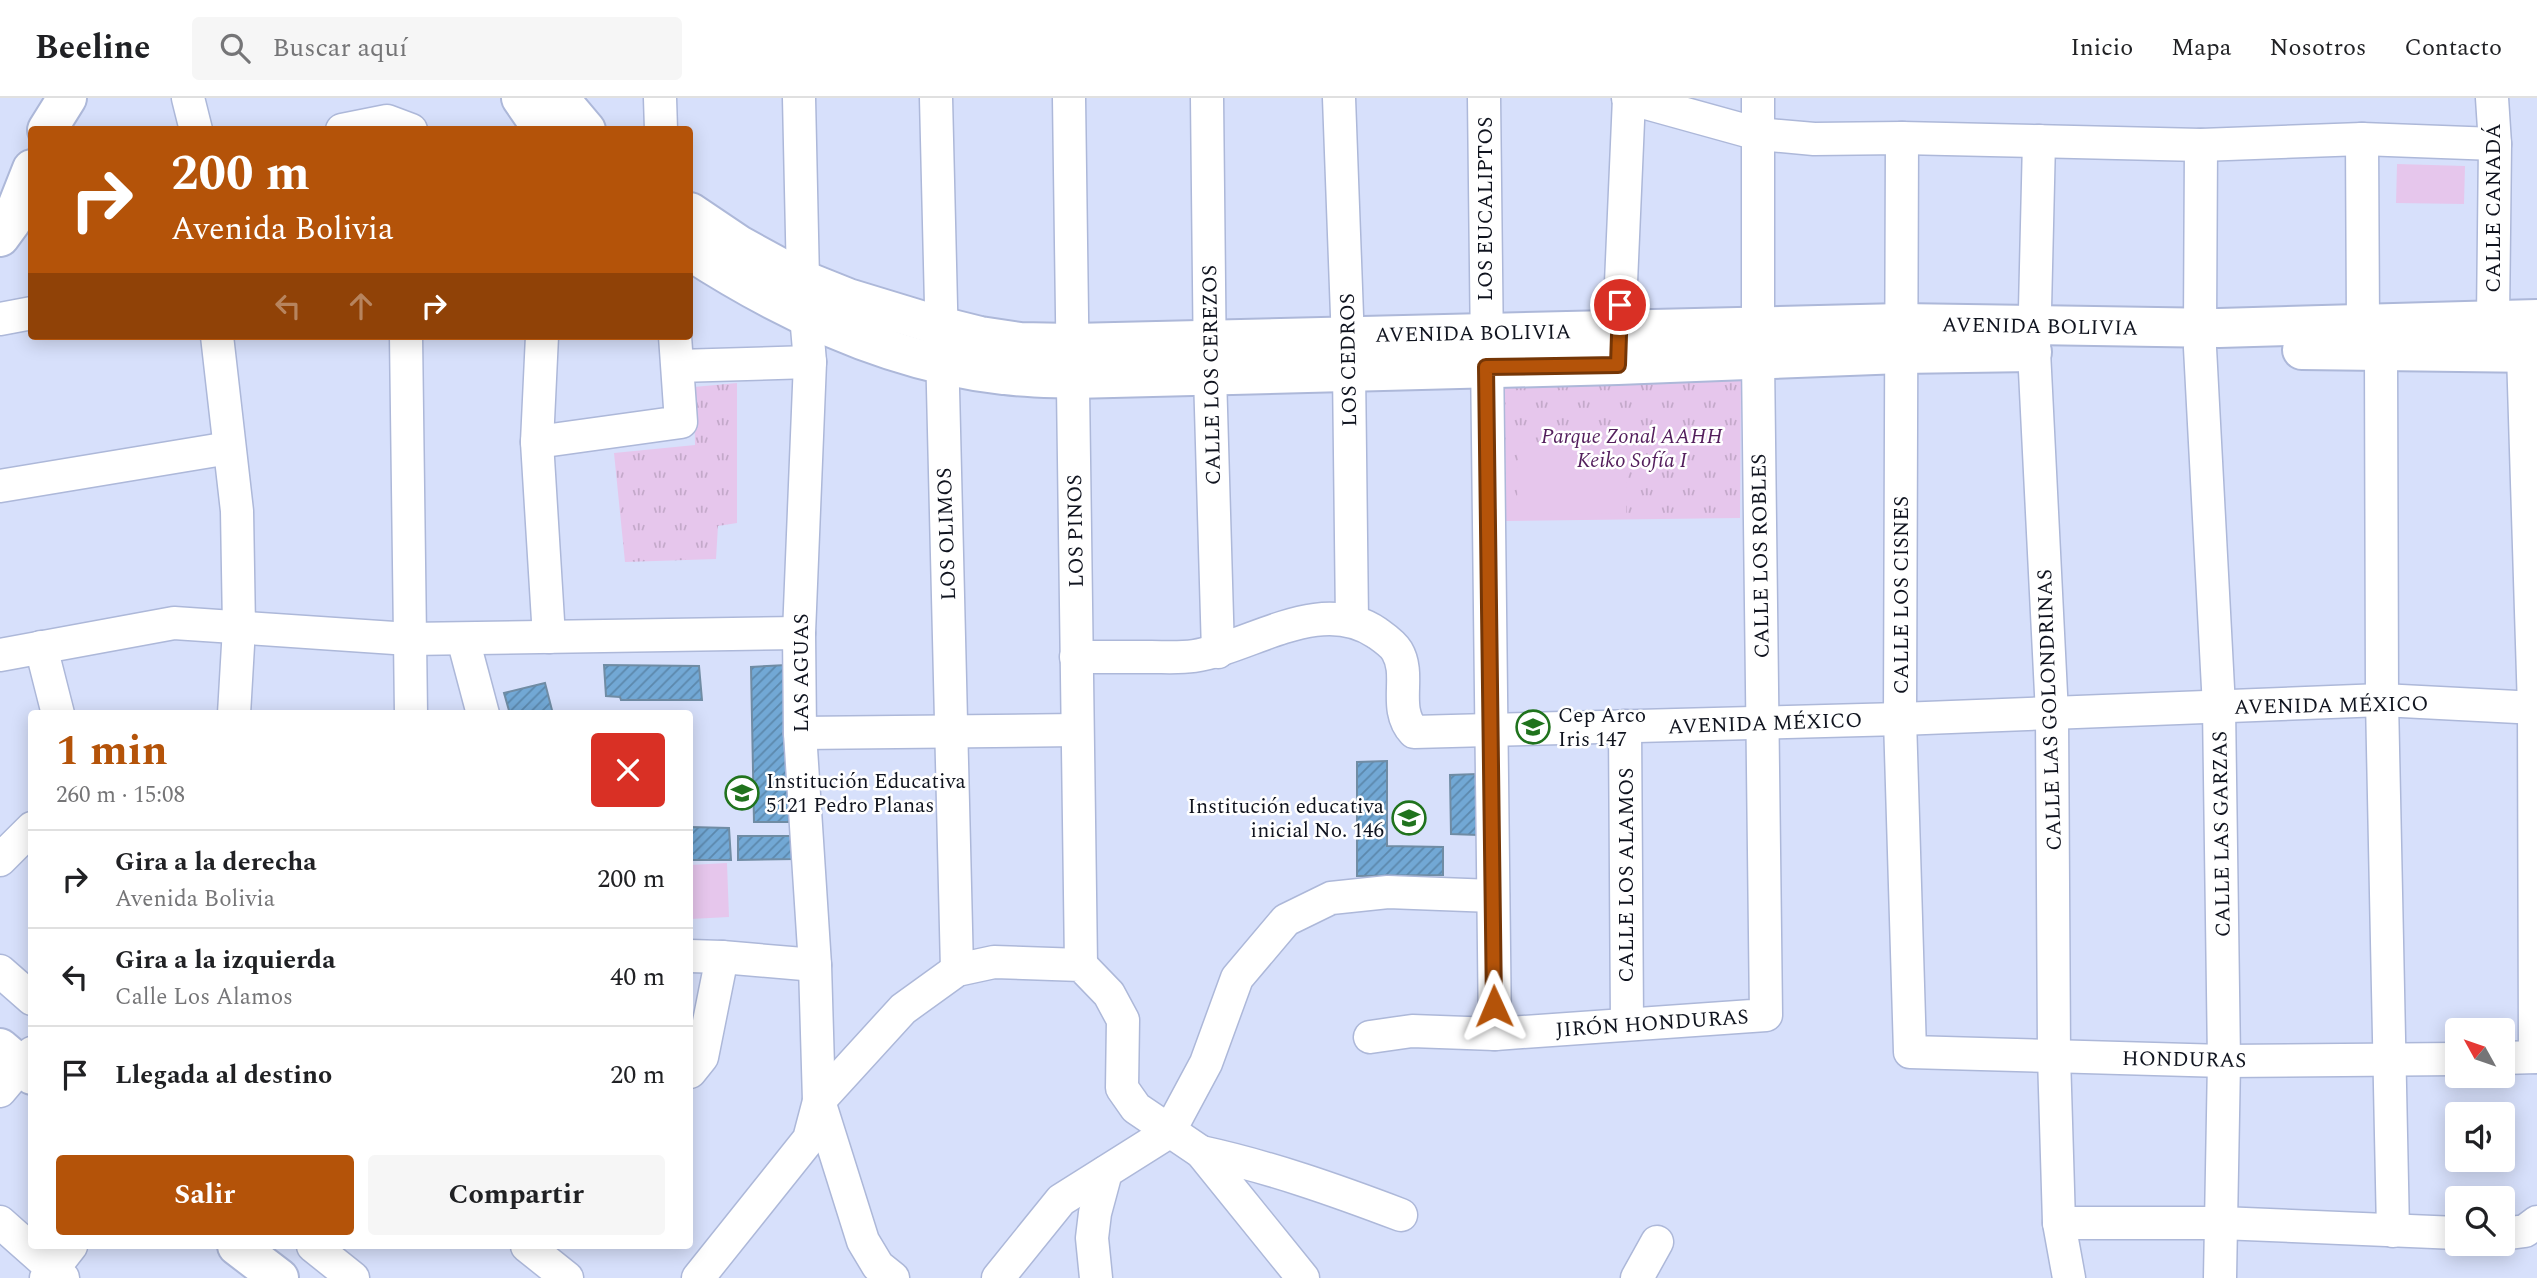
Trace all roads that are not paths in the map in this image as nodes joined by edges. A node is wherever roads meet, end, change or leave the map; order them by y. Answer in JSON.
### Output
{"nodes":[{"id":1,"x":67,"y":98,"type":"edge"},
{"id":2,"x":188,"y":98,"type":"edge"},
{"id":3,"x":521,"y":98,"type":"edge"},
{"id":4,"x":559,"y":98,"type":"edge"},
{"id":5,"x":660,"y":98,"type":"edge"},
{"id":6,"x":799,"y":98,"type":"edge"},
{"id":7,"x":936,"y":98,"type":"edge"},
{"id":8,"x":1069,"y":98,"type":"edge"},
{"id":9,"x":1208,"y":98,"type":"edge"},
{"id":10,"x":1339,"y":98,"type":"edge"},
{"id":11,"x":1484,"y":98,"type":"edge"},
{"id":12,"x":1629,"y":98,"type":"edge"},
{"id":13,"x":1758,"y":98,"type":"edge"},
{"id":14,"x":2492,"y":98,"type":"edge"},
{"id":15,"x":390,"y":119,"type":"edge"},
{"id":16,"x":50,"y":126,"type":"edge"},
{"id":17,"x":195,"y":126,"type":"edge"},
{"id":18,"x":359,"y":126,"type":"edge"},
{"id":19,"x":541,"y":126,"type":"edge"},
{"id":20,"x":583,"y":126,"type":"edge"},
{"id":21,"x":661,"y":126,"type":"edge"},
{"id":22,"x":1758,"y":135,"type":"junction"},
{"id":23,"x":1902,"y":138,"type":"junction"},
{"id":24,"x":2362,"y":139,"type":"junction"},
{"id":25,"x":2039,"y":141,"type":"junction"},
{"id":26,"x":2495,"y":144,"type":"junction"},
{"id":27,"x":2201,"y":145,"type":"junction"},
{"id":28,"x":28,"y":179,"type":"edge"},
{"id":29,"x":693,"y":214,"type":"edge"},
{"id":30,"x":0,"y":237,"type":"edge"},
{"id":31,"x":693,"y":253,"type":"edge"},
{"id":32,"x":804,"y":298,"type":"junction"},
{"id":33,"x":28,"y":314,"type":"edge"},
{"id":34,"x":2537,"y":318,"type":"edge"},
{"id":35,"x":0,"y":319,"type":"edge"},
{"id":36,"x":2470,"y":331,"type":"junction"},
{"id":37,"x":2200,"y":338,"type":"junction"},
{"id":38,"x":1901,"y":339,"type":"junction"},
{"id":39,"x":2034,"y":339,"type":"junction"},
{"id":40,"x":2372,"y":339,"type":"junction"},
{"id":41,"x":216,"y":340,"type":"edge"},
{"id":42,"x":406,"y":340,"type":"edge"},
{"id":43,"x":542,"y":340,"type":"edge"},
{"id":44,"x":1758,"y":343,"type":"junction"},
{"id":45,"x":940,"y":345,"type":"junction"},
{"id":46,"x":1618,"y":348,"type":"junction"},
{"id":47,"x":1486,"y":350,"type":"junction"},
{"id":48,"x":676,"y":351,"type":"edge"},
{"id":49,"x":1349,"y":353,"type":"junction"},
{"id":50,"x":2530,"y":353,"type":"edge"},
{"id":51,"x":1210,"y":357,"type":"junction"},
{"id":52,"x":1073,"y":361,"type":"junction"},
{"id":53,"x":810,"y":362,"type":"junction"},
{"id":54,"x":537,"y":442,"type":"junction"},
{"id":55,"x":229,"y":448,"type":"junction"},
{"id":56,"x":0,"y":486,"type":"edge"},
{"id":57,"x":1352,"y":621,"type":"junction"},
{"id":58,"x":239,"y":628,"type":"junction"},
{"id":59,"x":799,"y":633,"type":"junction"},
{"id":60,"x":549,"y":637,"type":"junction"},
{"id":61,"x":409,"y":639,"type":"junction"},
{"id":62,"x":463,"y":639,"type":"junction"},
{"id":63,"x":41,"y":647,"type":"junction"},
{"id":64,"x":1218,"y":652,"type":"junction"},
{"id":65,"x":0,"y":654,"type":"edge"},
{"id":66,"x":1076,"y":657,"type":"junction"},
{"id":67,"x":2382,"y":700,"type":"junction"},
{"id":68,"x":2219,"y":707,"type":"junction"},
{"id":69,"x":2535,"y":708,"type":"edge"},
{"id":70,"x":57,"y":710,"type":"edge"},
{"id":71,"x":234,"y":710,"type":"edge"},
{"id":72,"x":411,"y":710,"type":"edge"},
{"id":73,"x":482,"y":710,"type":"edge"},
{"id":74,"x":2052,"y":714,"type":"junction"},
{"id":75,"x":1900,"y":719,"type":"junction"},
{"id":76,"x":1763,"y":723,"type":"junction"},
{"id":77,"x":1625,"y":726,"type":"junction"},
{"id":78,"x":1077,"y":730,"type":"junction"},
{"id":79,"x":1491,"y":730,"type":"junction"},
{"id":80,"x":951,"y":732,"type":"junction"},
{"id":81,"x":800,"y":733,"type":"junction"},
{"id":82,"x":28,"y":832,"type":"edge"},
{"id":83,"x":1,"y":857,"type":"edge"},
{"id":84,"x":1493,"y":896,"type":"junction"},
{"id":85,"x":693,"y":956,"type":"edge"},
{"id":86,"x":722,"y":957,"type":"junction"},
{"id":87,"x":815,"y":965,"type":"junction"},
{"id":88,"x":1081,"y":965,"type":"junction"},
{"id":89,"x":957,"y":970,"type":"junction"},
{"id":90,"x":0,"y":971,"type":"edge"},
{"id":91,"x":28,"y":996,"type":"edge"},
{"id":92,"x":1766,"y":1015,"type":"joint"},
{"id":93,"x":1628,"y":1024,"type":"junction"},
{"id":94,"x":1495,"y":1034,"type":"junction"},
{"id":95,"x":1370,"y":1037,"type":"dead end"},
{"id":96,"x":1910,"y":1052,"type":"joint"},
{"id":97,"x":2054,"y":1056,"type":"junction"},
{"id":98,"x":2536,"y":1057,"type":"edge"},
{"id":99,"x":2515,"y":1058,"type":"edge"},
{"id":100,"x":2445,"y":1059,"type":"edge"},
{"id":101,"x":2390,"y":1060,"type":"junction"},
{"id":102,"x":2224,"y":1061,"type":"junction"},
{"id":103,"x":693,"y":1068,"type":"edge"},
{"id":104,"x":819,"y":1101,"type":"junction"},
{"id":105,"x":1169,"y":1132,"type":"junction"},
{"id":106,"x":1201,"y":1152,"type":"junction"},
{"id":107,"x":1106,"y":1172,"type":"junction"},
{"id":108,"x":1401,"y":1215,"type":"dead end"},
{"id":109,"x":0,"y":1222,"type":"edge"},
{"id":110,"x":2537,"y":1222,"type":"edge"},
{"id":111,"x":2059,"y":1223,"type":"junction"},
{"id":112,"x":2221,"y":1223,"type":"junction"},
{"id":113,"x":2393,"y":1231,"type":"junction"},
{"id":114,"x":2515,"y":1232,"type":"edge"},
{"id":115,"x":2445,"y":1233,"type":"edge"},
{"id":116,"x":1657,"y":1242,"type":"dead end"},
{"id":117,"x":28,"y":1244,"type":"edge"},
{"id":118,"x":34,"y":1249,"type":"edge"},
{"id":119,"x":317,"y":1249,"type":"edge"},
{"id":120,"x":58,"y":1268,"type":"edge"},
{"id":121,"x":353,"y":1278,"type":"edge"},
{"id":122,"x":698,"y":1278,"type":"edge"},
{"id":123,"x":893,"y":1278,"type":"edge"},
{"id":124,"x":998,"y":1278,"type":"edge"},
{"id":125,"x":1096,"y":1278,"type":"edge"},
{"id":126,"x":1303,"y":1278,"type":"edge"},
{"id":127,"x":1637,"y":1278,"type":"edge"},
{"id":128,"x":2069,"y":1278,"type":"edge"},
{"id":129,"x":2220,"y":1278,"type":"edge"}],
"edges":[{"from":1,"to":16,"type":"main road"},
{"from":2,"to":17,"type":"street"},
{"from":3,"to":19,"type":"main road"},
{"from":4,"to":20,"type":"main road"},
{"from":5,"to":21,"type":"street"},
{"from":6,"to":32,"type":"street","name":"LAS AGUAS"},
{"from":7,"to":45,"type":"street","name":"LOS OLIMOS"},
{"from":8,"to":52,"type":"street","name":"LOS PINOS"},
{"from":9,"to":51,"type":"street","name":"CALLE LOS CEREZOS"},
{"from":10,"to":49,"type":"street","name":"LOS CEDROS"},
{"from":11,"to":47,"type":"street","name":"LOS EUCALIPTOS"},
{"from":12,"to":22,"type":"street"},
{"from":12,"to":46,"type":"street"},
{"from":13,"to":22,"type":"street","name":"CALLE LOS ROBLES"},
{"from":14,"to":26,"type":"street","name":"CALLE CANADÁ"},
{"from":15,"to":18,"type":"street"},
{"from":22,"to":23,"type":"street"},
{"from":22,"to":44,"type":"street","name":"CALLE LOS ROBLES"},
{"from":23,"to":25,"type":"street"},
{"from":23,"to":38,"type":"street","name":"CALLE LOS CISNES"},
{"from":24,"to":26,"type":"street"},
{"from":24,"to":27,"type":"street"},
{"from":24,"to":40,"type":"street"},
{"from":25,"to":27,"type":"street"},
{"from":25,"to":39,"type":"street","name":"CALLE LAS GOLONDRINAS"},
{"from":26,"to":36,"type":"street","name":"CALLE CANADÁ"},
{"from":27,"to":37,"type":"street","name":"CALLE LAS GARZAS"},
{"from":28,"to":30,"type":"main road"},
{"from":29,"to":32,"type":"main road","name":"AVENIDA BOLIVIA"},
{"from":31,"to":32,"type":"main road","name":"AVENIDA BOLIVIA"},
{"from":32,"to":45,"type":"main road","name":"AVENIDA BOLIVIA"},
{"from":32,"to":53,"type":"street","name":"LAS AGUAS"},
{"from":33,"to":35,"type":"street"},
{"from":34,"to":36,"type":"main road","name":"AVENIDA BOLIVIA"},
{"from":36,"to":40,"type":"main road","name":"AVENIDA BOLIVIA"},
{"from":36,"to":50,"type":"main road","name":"AVENIDA BOLIVIA"},
{"from":37,"to":39,"type":"main road","name":"AVENIDA BOLIVIA"},
{"from":37,"to":40,"type":"main road","name":"AVENIDA BOLIVIA"},
{"from":37,"to":68,"type":"street","name":"CALLE LAS GARZAS"},
{"from":38,"to":39,"type":"main road","name":"AVENIDA BOLIVIA"},
{"from":38,"to":44,"type":"main road","name":"AVENIDA BOLIVIA"},
{"from":38,"to":75,"type":"street","name":"CALLE LOS CISNES"},
{"from":39,"to":74,"type":"street","name":"CALLE LAS GOLONDRINAS"},
{"from":40,"to":67,"type":"street"},
{"from":41,"to":55,"type":"street"},
{"from":42,"to":61,"type":"street"},
{"from":43,"to":54,"type":"street"},
{"from":44,"to":46,"type":"main road","name":"AVENIDA BOLIVIA"},
{"from":44,"to":76,"type":"street","name":"CALLE LOS ROBLES"},
{"from":45,"to":52,"type":"main road","name":"AVENIDA BOLIVIA"},
{"from":45,"to":80,"type":"street","name":"LOS OLIMOS"},
{"from":46,"to":47,"type":"main road","name":"AVENIDA BOLIVIA"},
{"from":47,"to":49,"type":"main road","name":"AVENIDA BOLIVIA"},
{"from":47,"to":79,"type":"street","name":"LOS EUCALIPTOS"},
{"from":48,"to":53,"type":"street"},
{"from":48,"to":54,"type":"street"},
{"from":49,"to":51,"type":"main road","name":"AVENIDA BOLIVIA"},
{"from":49,"to":57,"type":"street","name":"LOS CEDROS"},
{"from":50,"to":69,"type":"street"},
{"from":51,"to":52,"type":"main road","name":"AVENIDA BOLIVIA"},
{"from":51,"to":64,"type":"street","name":"CALLE LOS CEREZOS"},
{"from":52,"to":66,"type":"street","name":"LOS PINOS"},
{"from":53,"to":59,"type":"street","name":"LAS AGUAS"},
{"from":54,"to":60,"type":"street"},
{"from":55,"to":56,"type":"street"},
{"from":55,"to":58,"type":"street"},
{"from":57,"to":64,"type":"street","name":"AVENIDA MÉXICO"},
{"from":57,"to":79,"type":"street","name":"AVENIDA MÉXICO"},
{"from":58,"to":61,"type":"street"},
{"from":58,"to":63,"type":"street"},
{"from":58,"to":71,"type":"street"},
{"from":59,"to":60,"type":"street"},
{"from":59,"to":81,"type":"street","name":"LAS AGUAS"},
{"from":60,"to":62,"type":"street"},
{"from":61,"to":62,"type":"street"},
{"from":61,"to":72,"type":"street"},
{"from":62,"to":73,"type":"street"},
{"from":63,"to":65,"type":"street"},
{"from":63,"to":70,"type":"street"},
{"from":64,"to":66,"type":"street","name":"AVENIDA MÉXICO"},
{"from":66,"to":78,"type":"street","name":"LOS PINOS"},
{"from":67,"to":68,"type":"street","name":"AVENIDA MÉXICO"},
{"from":67,"to":69,"type":"street","name":"AVENIDA MÉXICO"},
{"from":67,"to":101,"type":"street"},
{"from":68,"to":74,"type":"street","name":"AVENIDA MÉXICO"},
{"from":68,"to":102,"type":"street","name":"CALLE LAS GARZAS"},
{"from":69,"to":98,"type":"street"},
{"from":74,"to":75,"type":"street","name":"AVENIDA MÉXICO"},
{"from":74,"to":97,"type":"street","name":"CALLE LAS GOLONDRINAS"},
{"from":75,"to":76,"type":"street","name":"AVENIDA MÉXICO"},
{"from":75,"to":96,"type":"street","name":"CALLE LOS CISNES"},
{"from":76,"to":77,"type":"street","name":"AVENIDA MÉXICO"},
{"from":76,"to":92,"type":"street","name":"CALLE LOS ROBLES"},
{"from":77,"to":79,"type":"street","name":"AVENIDA MÉXICO"},
{"from":77,"to":93,"type":"street","name":"CALLE LOS ALAMOS"},
{"from":78,"to":80,"type":"street"},
{"from":78,"to":88,"type":"street","name":"LOS PINOS"},
{"from":79,"to":84,"type":"street","name":"LOS EUCALIPTOS"},
{"from":80,"to":81,"type":"street"},
{"from":80,"to":89,"type":"street","name":"LOS OLIMOS"},
{"from":81,"to":87,"type":"street","name":"LAS AGUAS"},
{"from":82,"to":83,"type":"street"},
{"from":84,"to":94,"type":"street","name":"LOS EUCALIPTOS"},
{"from":84,"to":105,"type":"street"},
{"from":85,"to":86,"type":"street"},
{"from":86,"to":87,"type":"street"},
{"from":86,"to":103,"type":"street"},
{"from":87,"to":104,"type":"street","name":"LAS AGUAS"},
{"from":88,"to":89,"type":"street"},
{"from":88,"to":105,"type":"street"},
{"from":89,"to":104,"type":"street"},
{"from":90,"to":91,"type":"street"},
{"from":92,"to":93,"type":"street","name":"JIRÓN HONDURAS"},
{"from":93,"to":94,"type":"street","name":"JIRÓN HONDURAS"},
{"from":94,"to":95,"type":"street","name":"JIRÓN HONDURAS"},
{"from":96,"to":97,"type":"street","name":"HONDURAS"},
{"from":97,"to":102,"type":"street","name":"HONDURAS"},
{"from":97,"to":111,"type":"street","name":"CALLE LAS GOLONDRINAS"},
{"from":98,"to":99,"type":"street"},
{"from":100,"to":101,"type":"street","name":"HONDURAS"},
{"from":101,"to":102,"type":"street","name":"HONDURAS"},
{"from":101,"to":113,"type":"street"},
{"from":102,"to":112,"type":"street","name":"CALLE LAS GARZAS"},
{"from":104,"to":122,"type":"street"},
{"from":104,"to":123,"type":"street","name":"LAS AGUAS"},
{"from":105,"to":106,"type":"street"},
{"from":105,"to":107,"type":"street"},
{"from":106,"to":108,"type":"street"},
{"from":106,"to":126,"type":"street"},
{"from":107,"to":124,"type":"street"},
{"from":107,"to":125,"type":"street"},
{"from":109,"to":117,"type":"street"},
{"from":110,"to":114,"type":"street"},
{"from":111,"to":112,"type":"street"},
{"from":111,"to":128,"type":"street","name":"CALLE LAS GOLONDRINAS"},
{"from":112,"to":113,"type":"street"},
{"from":112,"to":129,"type":"street","name":"CALLE LAS GARZAS"},
{"from":113,"to":115,"type":"street"},
{"from":116,"to":127,"type":"street"},
{"from":118,"to":120,"type":"street"},
{"from":119,"to":121,"type":"street"}]}
